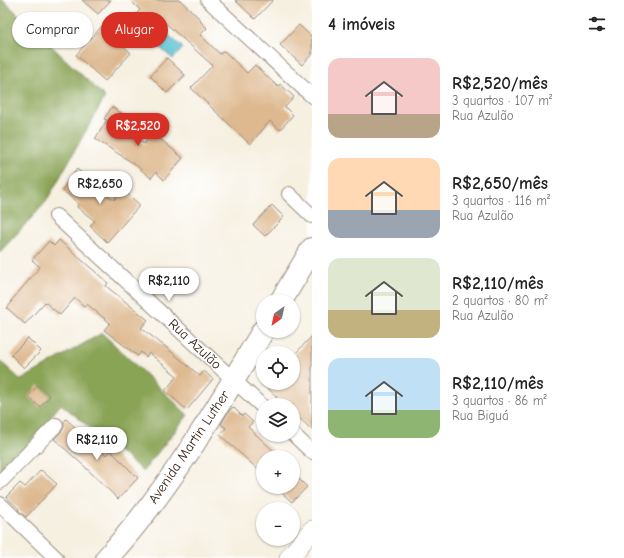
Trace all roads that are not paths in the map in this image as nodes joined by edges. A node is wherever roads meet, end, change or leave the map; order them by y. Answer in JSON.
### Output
{"nodes":[{"id":1,"x":208,"y":0,"type":"edge"},
{"id":2,"x":312,"y":96,"type":"edge"},
{"id":3,"x":288,"y":194,"type":"dead end"},
{"id":4,"x":56,"y":216,"type":"dead end"},
{"id":5,"x":312,"y":216,"type":"edge"},
{"id":6,"x":312,"y":249,"type":"edge"},
{"id":7,"x":285,"y":294,"type":"edge"},
{"id":8,"x":259,"y":338,"type":"edge"},
{"id":9,"x":234,"y":380,"type":"junction"},
{"id":10,"x":256,"y":400,"type":"edge"},
{"id":11,"x":56,"y":425,"type":"dead end"},
{"id":12,"x":300,"y":441,"type":"edge"},
{"id":13,"x":312,"y":452,"type":"edge"},
{"id":14,"x":0,"y":482,"type":"edge"},
{"id":15,"x":0,"y":504,"type":"edge"},
{"id":16,"x":312,"y":530,"type":"edge"},
{"id":17,"x":292,"y":557,"type":"edge"},
{"id":18,"x":56,"y":558,"type":"edge"},
{"id":19,"x":107,"y":558,"type":"edge"}],
"edges":[{"from":1,"to":2,"type":"street"},
{"from":3,"to":5,"type":"street"},
{"from":4,"to":9,"type":"street","name":"Rua Azulão"},
{"from":6,"to":7,"type":"main road"},
{"from":8,"to":9,"type":"main road","name":"Avenida Martin Luther"},
{"from":9,"to":10,"type":"street","name":"Rua Azulão"},
{"from":9,"to":19,"type":"main road","name":"Avenida Martin Luther"},
{"from":11,"to":14,"type":"street"},
{"from":12,"to":13,"type":"street"},
{"from":15,"to":18,"type":"street"},
{"from":16,"to":17,"type":"street"}]}
